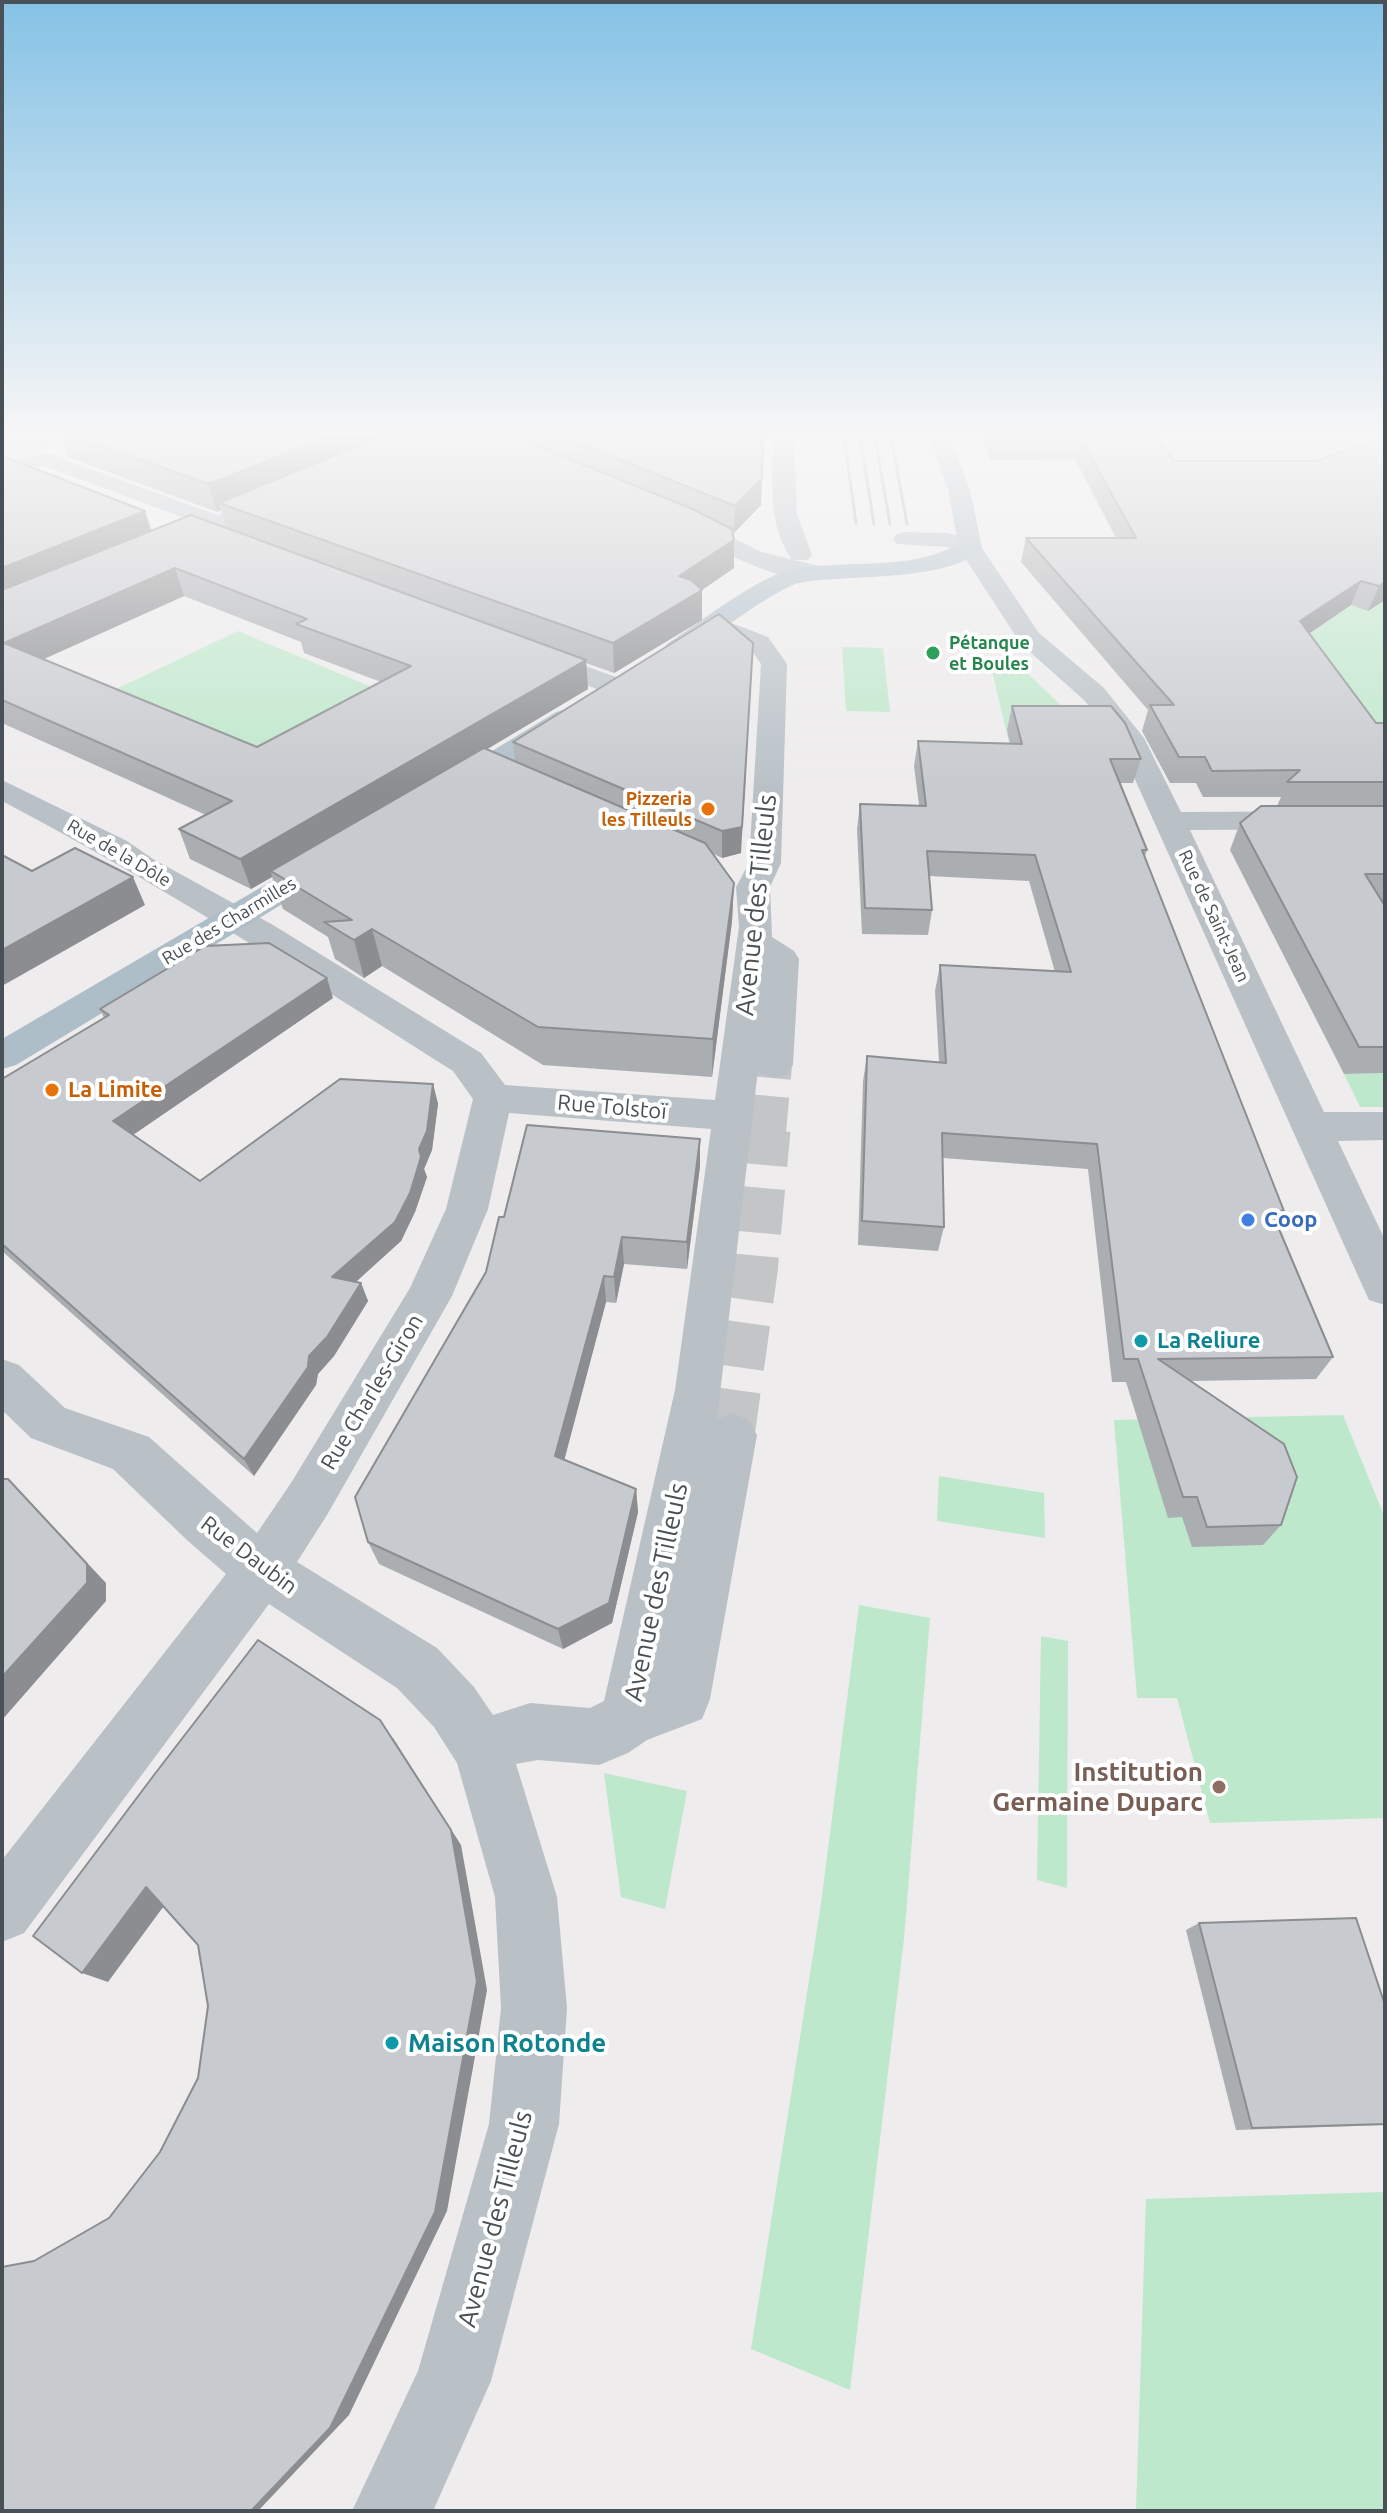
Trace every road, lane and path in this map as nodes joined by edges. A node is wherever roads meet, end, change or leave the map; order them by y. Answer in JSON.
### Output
{"nodes":[{"id":1,"x":757,"y":554,"type":"edge"},
{"id":2,"x":789,"y":554,"type":"edge"},
{"id":3,"x":808,"y":554,"type":"edge"},
{"id":4,"x":963,"y":554,"type":"edge"},
{"id":5,"x":974,"y":554,"type":"edge"},
{"id":6,"x":942,"y":561,"type":"junction"},
{"id":7,"x":790,"y":562,"type":"junction"},
{"id":8,"x":990,"y":580,"type":"junction"},
{"id":9,"x":716,"y":625,"type":"junction"},
{"id":10,"x":503,"y":644,"type":"edge"},
{"id":11,"x":638,"y":674,"type":"junction"},
{"id":12,"x":485,"y":768,"type":"junction"},
{"id":13,"x":515,"y":780,"type":"edge"},
{"id":14,"x":2,"y":789,"type":"edge"},
{"id":15,"x":433,"y":800,"type":"edge"},
{"id":16,"x":1385,"y":820,"type":"edge"},
{"id":17,"x":1170,"y":821,"type":"junction"},
{"id":18,"x":353,"y":847,"type":"edge"},
{"id":19,"x":745,"y":901,"type":"junction"},
{"id":20,"x":235,"y":918,"type":"junction"},
{"id":21,"x":2,"y":1056,"type":"edge"},
{"id":22,"x":774,"y":1065,"type":"tunnel mouth"},
{"id":23,"x":493,"y":1098,"type":"junction"},
{"id":24,"x":732,"y":1116,"type":"junction"},
{"id":25,"x":1385,"y":1126,"type":"edge"},
{"id":26,"x":1312,"y":1127,"type":"junction"},
{"id":27,"x":1385,"y":1287,"type":"edge"},
{"id":28,"x":2,"y":1379,"type":"edge"},
{"id":29,"x":732,"y":1435,"type":"tunnel mouth"},
{"id":30,"x":262,"y":1570,"type":"junction"},
{"id":31,"x":629,"y":1718,"type":"junction"},
{"id":32,"x":482,"y":1750,"type":"junction"},
{"id":33,"x":2,"y":1911,"type":"edge"},
{"id":34,"x":392,"y":2511,"type":"edge"}],
"edges":[{"from":1,"to":7,"type":"street"},
{"from":2,"to":7,"type":"street"},
{"from":3,"to":7,"type":"main road"},
{"from":4,"to":6,"type":"main road"},
{"from":5,"to":8,"type":"street","name":"Rue de Saint-Jean"},
{"from":6,"to":7,"type":"main road"},
{"from":6,"to":8,"type":"street"},
{"from":7,"to":9,"type":"main road"},
{"from":8,"to":17,"type":"street","name":"Rue de Saint-Jean"},
{"from":9,"to":11,"type":"main road"},
{"from":9,"to":19,"type":"street","name":"Avenue des Tilleuls"},
{"from":10,"to":11,"type":"street"},
{"from":11,"to":12,"type":"main road"},
{"from":12,"to":13,"type":"street"},
{"from":12,"to":15,"type":"main road"},
{"from":14,"to":20,"type":"street","name":"Rue de la Dôle"},
{"from":16,"to":17,"type":"street"},
{"from":17,"to":26,"type":"street","name":"Rue de Saint-Jean"},
{"from":18,"to":20,"type":"main road","name":"Rue des Charmilles"},
{"from":19,"to":22,"type":"street"},
{"from":19,"to":24,"type":"street","name":"Avenue des Tilleuls"},
{"from":20,"to":21,"type":"main road","name":"Rue des Charmilles"},
{"from":20,"to":23,"type":"street"},
{"from":23,"to":24,"type":"street","name":"Rue Tolstoï"},
{"from":23,"to":30,"type":"street","name":"Rue Charles-Giron"},
{"from":24,"to":31,"type":"street","name":"Avenue des Tilleuls"},
{"from":25,"to":26,"type":"street"},
{"from":26,"to":27,"type":"street","name":"Rue de Saint-Jean"},
{"from":28,"to":30,"type":"street","name":"Rue Daubin"},
{"from":29,"to":31,"type":"street"},
{"from":30,"to":32,"type":"street","name":"Rue Daubin"},
{"from":30,"to":33,"type":"street","name":"Rue Charles-Giron"},
{"from":31,"to":32,"type":"street","name":"Avenue des Tilleuls"},
{"from":32,"to":34,"type":"street","name":"Avenue des Tilleuls"}]}
